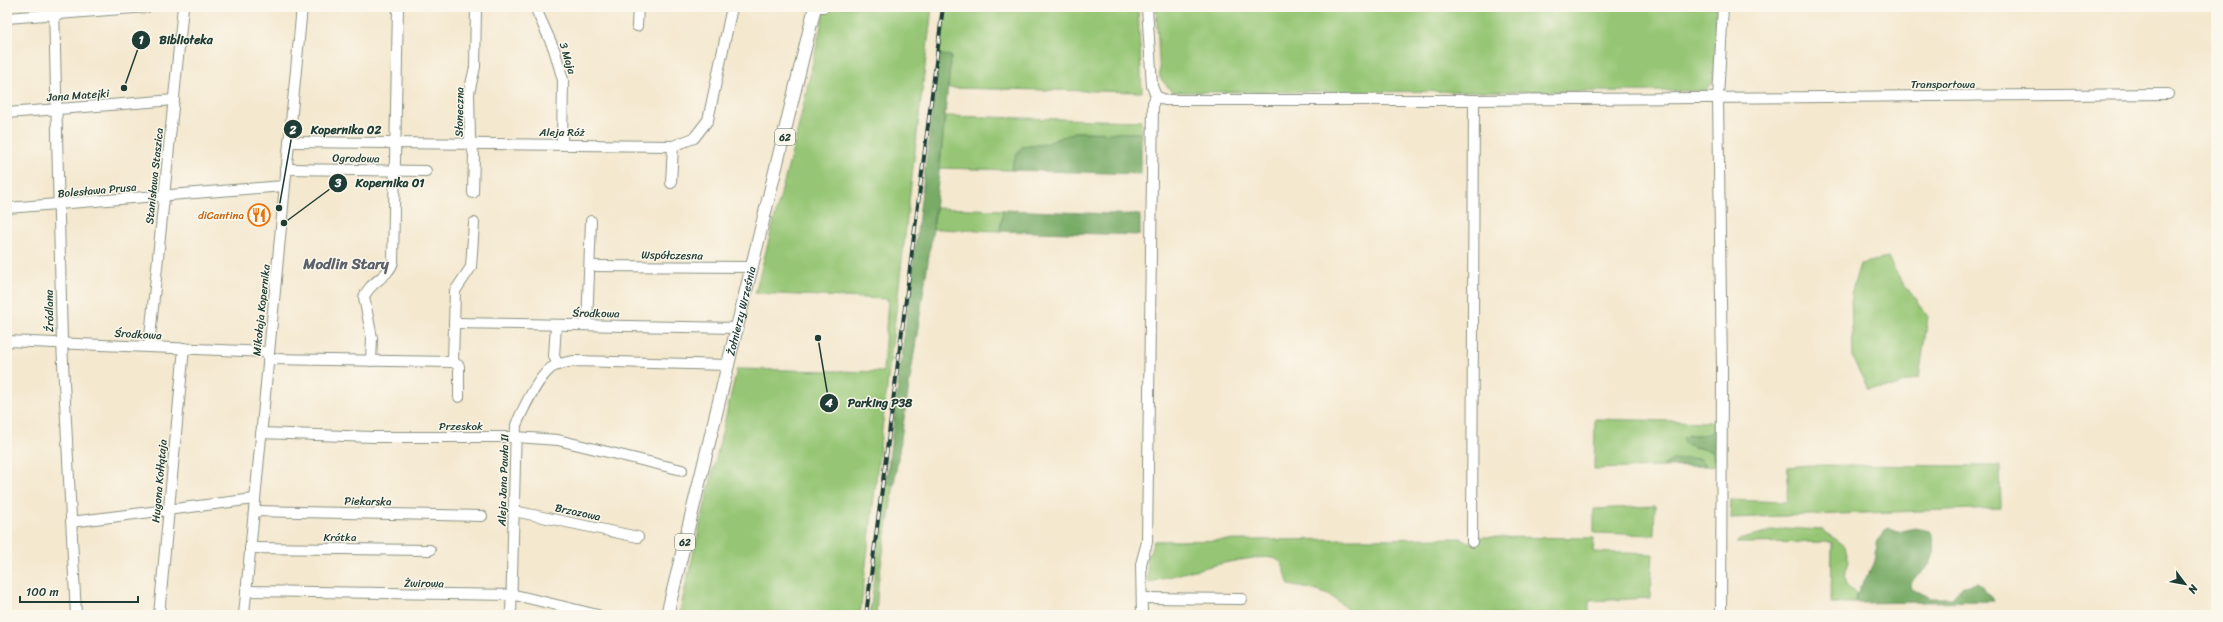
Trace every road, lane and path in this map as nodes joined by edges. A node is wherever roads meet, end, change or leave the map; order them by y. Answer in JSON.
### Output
{"nodes":[{"id":1,"x":147,"y":7,"type":"edge"},
{"id":2,"x":183,"y":7,"type":"edge"},
{"id":3,"x":302,"y":7,"type":"edge"},
{"id":4,"x":398,"y":7,"type":"edge"},
{"id":5,"x":476,"y":7,"type":"edge"},
{"id":6,"x":535,"y":7,"type":"edge"},
{"id":7,"x":638,"y":7,"type":"edge"},
{"id":8,"x":732,"y":7,"type":"edge"},
{"id":9,"x":816,"y":7,"type":"edge"},
{"id":10,"x":824,"y":7,"type":"edge"},
{"id":11,"x":1147,"y":7,"type":"edge"},
{"id":12,"x":1723,"y":7,"type":"edge"},
{"id":13,"x":55,"y":11,"type":"edge"},
{"id":14,"x":7,"y":18,"type":"edge"},
{"id":15,"x":637,"y":26,"type":"dead end"},
{"id":16,"x":2168,"y":94,"type":"dead end"},
{"id":17,"x":1156,"y":96,"type":"junction"},
{"id":18,"x":1718,"y":98,"type":"junction"},
{"id":19,"x":174,"y":100,"type":"junction"},
{"id":20,"x":1474,"y":100,"type":"junction"},
{"id":21,"x":56,"y":108,"type":"junction"},
{"id":22,"x":7,"y":113,"type":"edge"},
{"id":23,"x":289,"y":142,"type":"junction"},
{"id":24,"x":396,"y":143,"type":"junction"},
{"id":25,"x":562,"y":143,"type":"junction"},
{"id":26,"x":471,"y":144,"type":"junction"},
{"id":27,"x":673,"y":146,"type":"junction"},
{"id":28,"x":286,"y":169,"type":"junction"},
{"id":29,"x":395,"y":170,"type":"junction"},
{"id":30,"x":426,"y":171,"type":"dead end"},
{"id":31,"x":671,"y":183,"type":"dead end"},
{"id":32,"x":284,"y":186,"type":"junction"},
{"id":33,"x":473,"y":193,"type":"dead end"},
{"id":34,"x":164,"y":197,"type":"junction"},
{"id":35,"x":59,"y":206,"type":"junction"},
{"id":36,"x":7,"y":208,"type":"edge"},
{"id":37,"x":591,"y":221,"type":"dead end"},
{"id":38,"x":474,"y":223,"type":"dead end"},
{"id":39,"x":590,"y":266,"type":"junction"},
{"id":40,"x":752,"y":268,"type":"junction"},
{"id":41,"x":454,"y":323,"type":"junction"},
{"id":42,"x":556,"y":325,"type":"junction"},
{"id":43,"x":587,"y":325,"type":"junction"},
{"id":44,"x":738,"y":328,"type":"junction"},
{"id":45,"x":7,"y":341,"type":"edge"},
{"id":46,"x":62,"y":342,"type":"junction"},
{"id":47,"x":149,"y":347,"type":"junction"},
{"id":48,"x":184,"y":348,"type":"junction"},
{"id":49,"x":268,"y":356,"type":"junction"},
{"id":50,"x":371,"y":361,"type":"junction"},
{"id":51,"x":453,"y":362,"type":"junction"},
{"id":52,"x":558,"y":365,"type":"junction"},
{"id":53,"x":729,"y":365,"type":"junction"},
{"id":54,"x":459,"y":397,"type":"dead end"},
{"id":55,"x":261,"y":433,"type":"junction"},
{"id":56,"x":516,"y":437,"type":"junction"},
{"id":57,"x":682,"y":470,"type":"dead end"},
{"id":58,"x":254,"y":499,"type":"junction"},
{"id":59,"x":169,"y":510,"type":"junction"},
{"id":60,"x":254,"y":511,"type":"junction"},
{"id":61,"x":514,"y":511,"type":"junction"},
{"id":62,"x":482,"y":516,"type":"dead end"},
{"id":63,"x":71,"y":522,"type":"junction"},
{"id":64,"x":638,"y":537,"type":"dead end"},
{"id":65,"x":1472,"y":542,"type":"dead end"},
{"id":66,"x":250,"y":548,"type":"junction"},
{"id":67,"x":430,"y":550,"type":"dead end"},
{"id":68,"x":246,"y":591,"type":"junction"},
{"id":69,"x":512,"y":595,"type":"junction"},
{"id":70,"x":1142,"y":598,"type":"junction"},
{"id":71,"x":1242,"y":599,"type":"dead end"},
{"id":72,"x":76,"y":615,"type":"edge"},
{"id":73,"x":159,"y":615,"type":"edge"},
{"id":74,"x":244,"y":615,"type":"edge"},
{"id":75,"x":511,"y":615,"type":"edge"},
{"id":76,"x":598,"y":615,"type":"edge"},
{"id":77,"x":667,"y":615,"type":"edge"},
{"id":78,"x":1142,"y":615,"type":"edge"},
{"id":79,"x":1721,"y":615,"type":"edge"}],
"edges":[{"from":1,"to":13,"type":"street"},
{"from":2,"to":19,"type":"street","name":"Stanisława Staszica"},
{"from":3,"to":23,"type":"street","name":"Mikołaja Kopernika"},
{"from":4,"to":24,"type":"street"},
{"from":5,"to":26,"type":"street","name":"Słoneczna"},
{"from":6,"to":25,"type":"street","name":"3 Maja"},
{"from":7,"to":15,"type":"street"},
{"from":8,"to":27,"type":"street","name":"Aleja Róż"},
{"from":9,"to":10,"type":"street"},
{"from":9,"to":40,"type":"main road","name":"Żołnierzy Września","number":"62"},
{"from":11,"to":17,"type":"street"},
{"from":12,"to":18,"type":"street"},
{"from":13,"to":14,"type":"street"},
{"from":13,"to":21,"type":"street","name":"Źródlana"},
{"from":16,"to":18,"type":"street","name":"Transportowa"},
{"from":17,"to":20,"type":"street","name":"Transportowa"},
{"from":17,"to":70,"type":"street"},
{"from":18,"to":20,"type":"street","name":"Transportowa"},
{"from":18,"to":79,"type":"street"},
{"from":19,"to":21,"type":"street","name":"Jana Matejki"},
{"from":19,"to":34,"type":"street","name":"Stanisława Staszica"},
{"from":20,"to":65,"type":"street"},
{"from":21,"to":22,"type":"street","name":"Jana Matejki"},
{"from":21,"to":35,"type":"street","name":"Źródlana"},
{"from":23,"to":24,"type":"street","name":"Aleja Róż"},
{"from":23,"to":28,"type":"street","name":"Mikołaja Kopernika"},
{"from":24,"to":26,"type":"street","name":"Aleja Róż"},
{"from":24,"to":29,"type":"street"},
{"from":25,"to":26,"type":"street","name":"Aleja Róż"},
{"from":25,"to":27,"type":"street","name":"Aleja Róż"},
{"from":26,"to":33,"type":"street","name":"Słoneczna"},
{"from":27,"to":31,"type":"street"},
{"from":28,"to":29,"type":"street","name":"Ogrodowa"},
{"from":28,"to":32,"type":"street","name":"Mikołaja Kopernika"},
{"from":29,"to":30,"type":"street","name":"Ogrodowa"},
{"from":29,"to":50,"type":"street"},
{"from":32,"to":34,"type":"street","name":"Bolesława Prusa"},
{"from":32,"to":49,"type":"street","name":"Mikołaja Kopernika"},
{"from":34,"to":35,"type":"street","name":"Bolesława Prusa"},
{"from":34,"to":47,"type":"street","name":"Stanisława Staszica"},
{"from":35,"to":36,"type":"street","name":"Bolesława Prusa"},
{"from":35,"to":46,"type":"street","name":"Źródlana"},
{"from":37,"to":39,"type":"street"},
{"from":38,"to":41,"type":"street"},
{"from":39,"to":40,"type":"street","name":"Współczesna"},
{"from":39,"to":43,"type":"street"},
{"from":40,"to":44,"type":"main road","name":"Żołnierzy Września","number":"62"},
{"from":41,"to":42,"type":"street","name":"Środkowa"},
{"from":41,"to":51,"type":"street"},
{"from":42,"to":43,"type":"street","name":"Środkowa"},
{"from":42,"to":52,"type":"street"},
{"from":43,"to":44,"type":"street","name":"Środkowa"},
{"from":44,"to":53,"type":"main road","name":"Żołnierzy Września","number":"62"},
{"from":45,"to":46,"type":"street","name":"Środkowa"},
{"from":46,"to":47,"type":"street","name":"Środkowa"},
{"from":46,"to":63,"type":"street","name":"Źródlana"},
{"from":47,"to":48,"type":"street","name":"Środkowa"},
{"from":48,"to":49,"type":"street","name":"Środkowa"},
{"from":48,"to":59,"type":"street","name":"Hugona Kołłątaja"},
{"from":49,"to":50,"type":"street","name":"Środkowa"},
{"from":49,"to":55,"type":"street","name":"Mikołaja Kopernika"},
{"from":50,"to":51,"type":"street","name":"Środkowa"},
{"from":51,"to":54,"type":"street"},
{"from":52,"to":53,"type":"street","name":"Aleja Jana Pawła II"},
{"from":52,"to":56,"type":"street","name":"Aleja Jana Pawła II"},
{"from":53,"to":77,"type":"main road","name":"Żołnierzy Września","number":"62"},
{"from":55,"to":56,"type":"street","name":"Przeskok"},
{"from":55,"to":58,"type":"street","name":"Mikołaja Kopernika"},
{"from":56,"to":57,"type":"street","name":"Przeskok"},
{"from":56,"to":61,"type":"street","name":"Aleja Jana Pawła II"},
{"from":58,"to":59,"type":"street"},
{"from":58,"to":60,"type":"street","name":"Mikołaja Kopernika"},
{"from":59,"to":63,"type":"street"},
{"from":59,"to":73,"type":"street","name":"Hugona Kołłątaja"},
{"from":60,"to":62,"type":"street","name":"Piekarska"},
{"from":60,"to":66,"type":"street","name":"Mikołaja Kopernika"},
{"from":61,"to":64,"type":"street","name":"Brzozowa"},
{"from":61,"to":69,"type":"street","name":"Aleja Jana Pawła II"},
{"from":63,"to":72,"type":"street","name":"Źródlana"},
{"from":66,"to":67,"type":"street","name":"Krótka"},
{"from":66,"to":68,"type":"street","name":"Mikołaja Kopernika"},
{"from":68,"to":69,"type":"street","name":"Żwirowa"},
{"from":68,"to":74,"type":"street","name":"Mikołaja Kopernika"},
{"from":69,"to":75,"type":"street","name":"Aleja Jana Pawła II"},
{"from":69,"to":76,"type":"street","name":"Żwirowa"},
{"from":70,"to":71,"type":"street"},
{"from":70,"to":78,"type":"street"}]}
